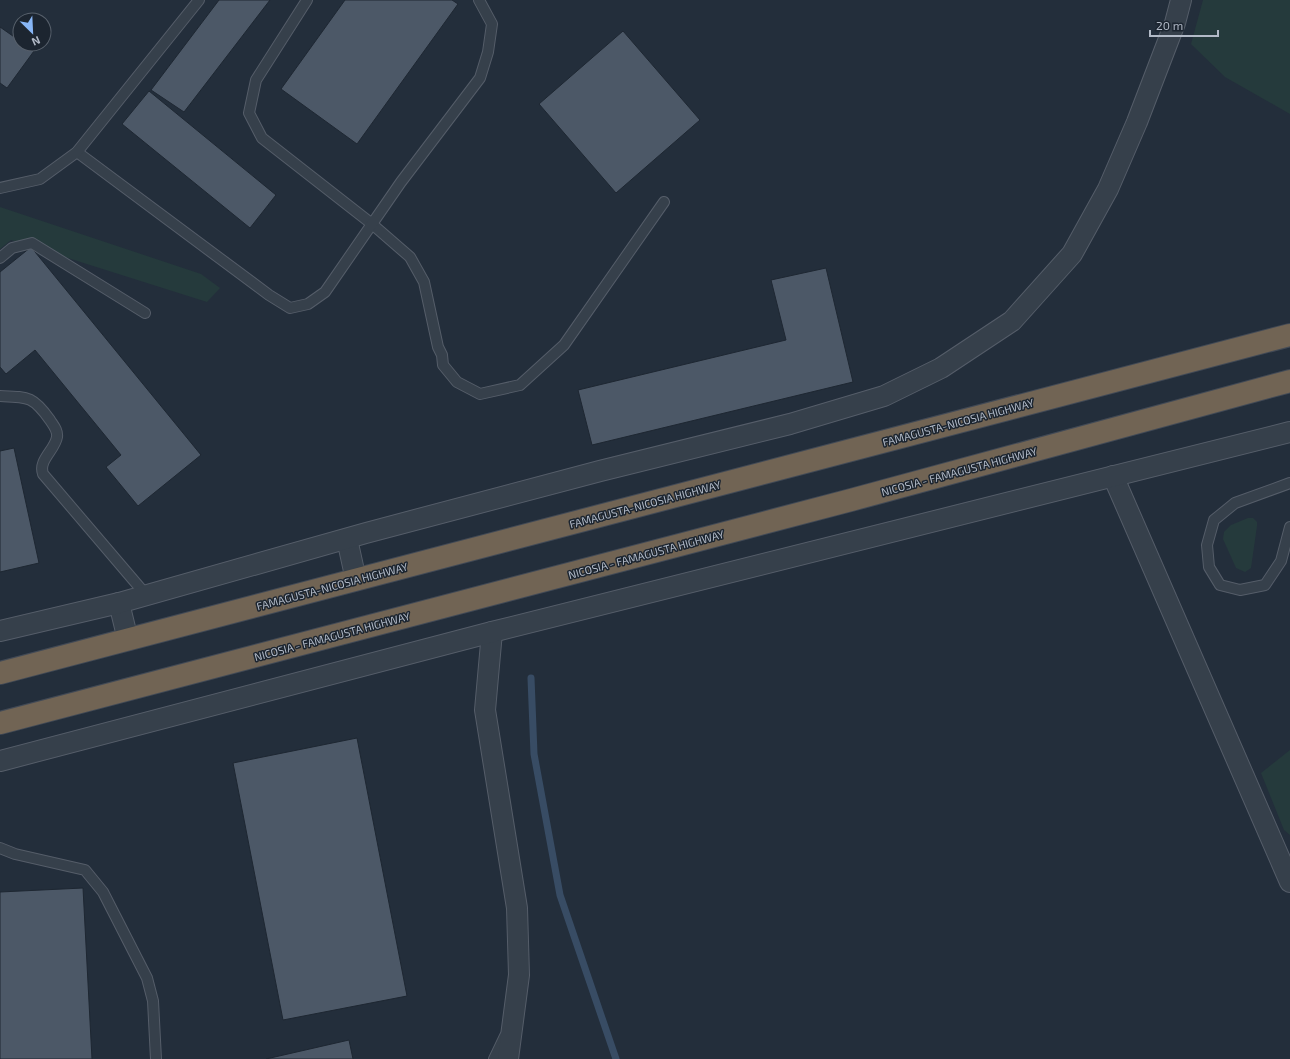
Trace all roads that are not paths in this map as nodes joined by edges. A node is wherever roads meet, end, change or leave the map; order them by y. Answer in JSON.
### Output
{"nodes":[{"id":1,"x":199,"y":0,"type":"edge"},
{"id":2,"x":307,"y":0,"type":"edge"},
{"id":3,"x":478,"y":0,"type":"edge"},
{"id":4,"x":1181,"y":0,"type":"edge"},
{"id":5,"x":77,"y":152,"type":"junction"},
{"id":6,"x":0,"y":188,"type":"edge"},
{"id":7,"x":664,"y":202,"type":"dead end"},
{"id":8,"x":372,"y":224,"type":"junction"},
{"id":9,"x":0,"y":258,"type":"edge"},
{"id":10,"x":145,"y":313,"type":"dead end"},
{"id":11,"x":1290,"y":335,"type":"edge"},
{"id":12,"x":1290,"y":381,"type":"edge"},
{"id":13,"x":0,"y":396,"type":"edge"},
{"id":14,"x":1290,"y":432,"type":"edge"},
{"id":15,"x":1113,"y":476,"type":"junction"},
{"id":16,"x":1290,"y":483,"type":"edge"},
{"id":17,"x":1290,"y":527,"type":"edge"},
{"id":18,"x":347,"y":539,"type":"junction"},
{"id":19,"x":356,"y":580,"type":"junction"},
{"id":20,"x":147,"y":596,"type":"junction"},
{"id":21,"x":119,"y":604,"type":"junction"},
{"id":22,"x":0,"y":631,"type":"edge"},
{"id":23,"x":492,"y":632,"type":"junction"},
{"id":24,"x":128,"y":640,"type":"junction"},
{"id":25,"x":0,"y":673,"type":"edge"},
{"id":26,"x":0,"y":723,"type":"edge"},
{"id":27,"x":0,"y":761,"type":"edge"},
{"id":28,"x":0,"y":848,"type":"edge"},
{"id":29,"x":1290,"y":882,"type":"edge"},
{"id":30,"x":512,"y":1022,"type":"junction"},
{"id":31,"x":156,"y":1059,"type":"edge"},
{"id":32,"x":494,"y":1059,"type":"edge"},
{"id":33,"x":508,"y":1059,"type":"edge"}],
"edges":[{"from":1,"to":5,"type":"lane"},
{"from":2,"to":8,"type":"lane"},
{"from":3,"to":8,"type":"lane"},
{"from":4,"to":18,"type":"street"},
{"from":5,"to":6,"type":"lane"},
{"from":5,"to":8,"type":"lane"},
{"from":7,"to":8,"type":"lane"},
{"from":9,"to":10,"type":"lane"},
{"from":11,"to":19,"type":"highway","name":"FAMAGUSTA-NICOSIA HIGHWAY"},
{"from":12,"to":26,"type":"highway","name":"NICOSIA - FAMAGUSTA HIGHWAY"},
{"from":13,"to":20,"type":"lane"},
{"from":14,"to":15,"type":"street"},
{"from":15,"to":23,"type":"street"},
{"from":15,"to":29,"type":"street"},
{"from":16,"to":17,"type":"lane"},
{"from":18,"to":19,"type":"street"},
{"from":18,"to":20,"type":"street"},
{"from":19,"to":24,"type":"highway","name":"FAMAGUSTA-NICOSIA HIGHWAY"},
{"from":20,"to":21,"type":"street"},
{"from":21,"to":22,"type":"street"},
{"from":21,"to":24,"type":"street"},
{"from":23,"to":27,"type":"street"},
{"from":23,"to":30,"type":"street"},
{"from":24,"to":25,"type":"highway","name":"FAMAGUSTA-NICOSIA HIGHWAY"},
{"from":28,"to":31,"type":"lane"},
{"from":30,"to":32,"type":"lane"},
{"from":30,"to":33,"type":"street"}]}
